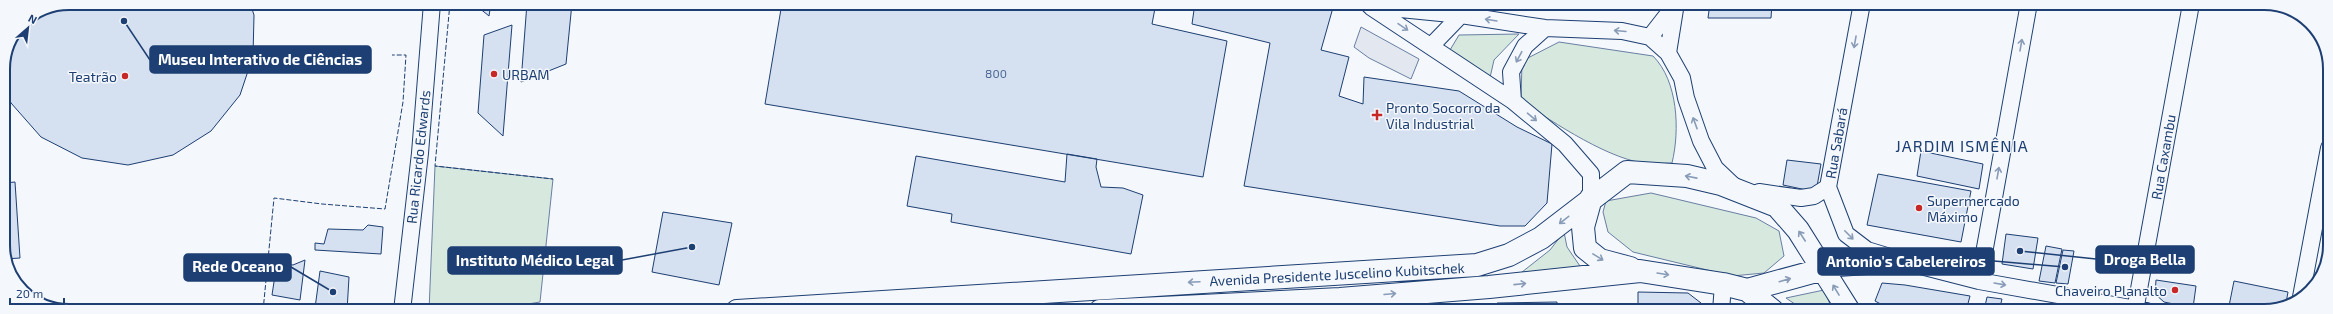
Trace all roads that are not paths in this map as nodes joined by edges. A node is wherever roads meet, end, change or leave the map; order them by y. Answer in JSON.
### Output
{"nodes":[{"id":1,"x":431,"y":10,"type":"edge"},
{"id":2,"x":1377,"y":10,"type":"edge"},
{"id":3,"x":1416,"y":10,"type":"edge"},
{"id":4,"x":1671,"y":10,"type":"edge"},
{"id":5,"x":1675,"y":10,"type":"edge"},
{"id":6,"x":1861,"y":10,"type":"edge"},
{"id":7,"x":2027,"y":10,"type":"edge"},
{"id":8,"x":2190,"y":10,"type":"edge"},
{"id":9,"x":1462,"y":15,"type":"junction"},
{"id":10,"x":1545,"y":28,"type":"junction"},
{"id":11,"x":1650,"y":37,"type":"junction"},
{"id":12,"x":1431,"y":46,"type":"junction"},
{"id":13,"x":1668,"y":53,"type":"junction"},
{"id":14,"x":1513,"y":101,"type":"junction"},
{"id":15,"x":2323,"y":180,"type":"edge"},
{"id":16,"x":1828,"y":188,"type":"junction"},
{"id":17,"x":1738,"y":190,"type":"junction"},
{"id":18,"x":1591,"y":198,"type":"junction"},
{"id":19,"x":1909,"y":263,"type":"junction"},
{"id":20,"x":1824,"y":269,"type":"junction"},
{"id":21,"x":1640,"y":271,"type":"junction"},
{"id":22,"x":1979,"y":281,"type":"junction"},
{"id":23,"x":1723,"y":284,"type":"junction"},
{"id":24,"x":2302,"y":289,"type":"edge"},
{"id":25,"x":1747,"y":290,"type":"junction"},
{"id":26,"x":403,"y":304,"type":"edge"},
{"id":27,"x":849,"y":304,"type":"edge"},
{"id":28,"x":1348,"y":304,"type":"edge"},
{"id":29,"x":1722,"y":304,"type":"edge"},
{"id":30,"x":1764,"y":304,"type":"edge"},
{"id":31,"x":1845,"y":304,"type":"edge"},
{"id":32,"x":2106,"y":304,"type":"edge"},
{"id":33,"x":2140,"y":304,"type":"edge"}],
"edges":[{"from":1,"to":26,"type":"street","name":"Rua Ricardo Edwards"},
{"from":2,"to":12,"type":"street","one_way":true},
{"from":3,"to":9,"type":"street"},
{"from":4,"to":11,"type":"street"},
{"from":5,"to":13,"type":"street"},
{"from":6,"to":16,"type":"street","name":"Rua Sabará","one_way":true},
{"from":22,"to":7,"type":"street","one_way":true},
{"from":8,"to":33,"type":"street","name":"Rua Caxambu"},
{"from":10,"to":9,"type":"street","one_way":true},
{"from":9,"to":12,"type":"street"},
{"from":11,"to":10,"type":"street","one_way":true},
{"from":10,"to":14,"type":"street","one_way":true},
{"from":11,"to":13,"type":"street"},
{"from":12,"to":14,"type":"street"},
{"from":17,"to":13,"type":"street","one_way":true},
{"from":14,"to":18,"type":"street","one_way":true},
{"from":15,"to":24,"type":"street"},
{"from":16,"to":17,"type":"street"},
{"from":16,"to":19,"type":"street","name":"Rua Sabará","one_way":true},
{"from":17,"to":18,"type":"main road","name":"Avenida Presidente Juscelino Kubitschek","one_way":true},
{"from":20,"to":17,"type":"main road","name":"Avenida Presidente Juscelino Kubitschek","one_way":true},
{"from":18,"to":21,"type":"main road","one_way":true},
{"from":18,"to":27,"type":"main road","name":"Avenida Presidente Juscelino Kubitschek","one_way":true},
{"from":19,"to":20,"type":"street"},
{"from":19,"to":22,"type":"street","name":"Rua Sabará"},
{"from":25,"to":20,"type":"main road","one_way":true},
{"from":31,"to":20,"type":"main road","name":"Avenida Presidente Juscelino Kubitschek","one_way":true},
{"from":21,"to":23,"type":"main road","name":"Avenida Presidente Juscelino Kubitschek","one_way":true},
{"from":28,"to":21,"type":"main road","name":"Avenida Presidente Juscelino Kubitschek","one_way":true},
{"from":22,"to":32,"type":"street","name":"Rua Sabará","one_way":true},
{"from":23,"to":25,"type":"main road","name":"Avenida Presidente Juscelino Kubitschek"},
{"from":23,"to":29,"type":"street"},
{"from":25,"to":30,"type":"main road","name":"Avenida Presidente Juscelino Kubitschek"}]}
